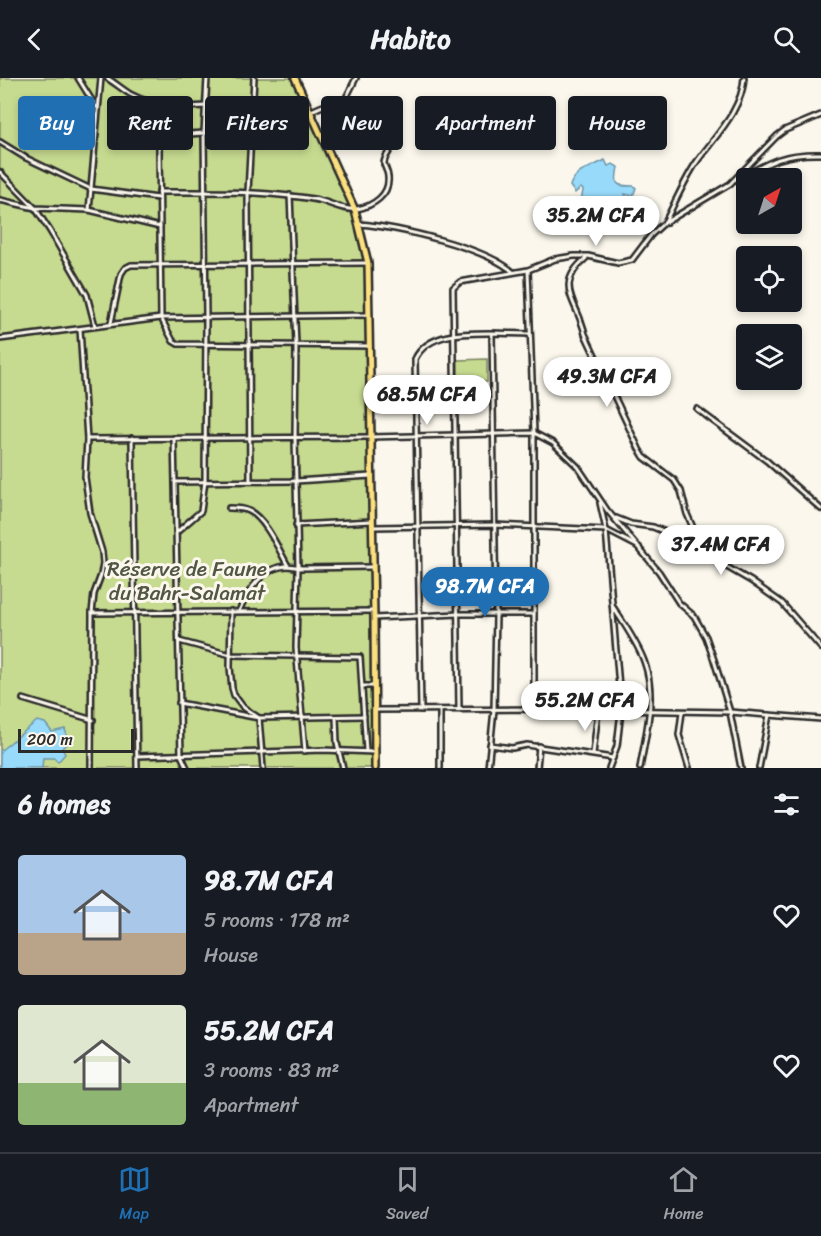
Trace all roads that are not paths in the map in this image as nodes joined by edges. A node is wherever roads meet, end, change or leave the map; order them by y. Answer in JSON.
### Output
{"nodes":[{"id":1,"x":78,"y":78,"type":"edge"},
{"id":2,"x":100,"y":78,"type":"edge"},
{"id":3,"x":107,"y":78,"type":"edge"},
{"id":4,"x":207,"y":78,"type":"edge"},
{"id":5,"x":254,"y":78,"type":"edge"},
{"id":6,"x":295,"y":78,"type":"edge"},
{"id":7,"x":356,"y":78,"type":"edge"},
{"id":8,"x":744,"y":78,"type":"edge"},
{"id":9,"x":135,"y":96,"type":"edge"},
{"id":10,"x":206,"y":96,"type":"edge"},
{"id":11,"x":253,"y":96,"type":"edge"},
{"id":12,"x":349,"y":96,"type":"edge"},
{"id":13,"x":205,"y":105,"type":"joint"},
{"id":14,"x":193,"y":106,"type":"edge"},
{"id":15,"x":321,"y":107,"type":"edge"},
{"id":16,"x":97,"y":108,"type":"junction"},
{"id":17,"x":310,"y":110,"type":"junction"},
{"id":18,"x":821,"y":115,"type":"edge"},
{"id":19,"x":193,"y":133,"type":"edge"},
{"id":20,"x":204,"y":133,"type":"junction"},
{"id":21,"x":0,"y":142,"type":"edge"},
{"id":22,"x":159,"y":150,"type":"edge"},
{"id":23,"x":250,"y":150,"type":"edge"},
{"id":24,"x":390,"y":150,"type":"edge"},
{"id":25,"x":821,"y":154,"type":"edge"},
{"id":26,"x":0,"y":172,"type":"edge"},
{"id":27,"x":730,"y":184,"type":"junction"},
{"id":28,"x":91,"y":189,"type":"junction"},
{"id":29,"x":159,"y":192,"type":"junction"},
{"id":30,"x":204,"y":192,"type":"junction"},
{"id":31,"x":248,"y":192,"type":"junction"},
{"id":32,"x":290,"y":195,"type":"junction"},
{"id":33,"x":158,"y":198,"type":"junction"},
{"id":34,"x":0,"y":200,"type":"edge"},
{"id":35,"x":34,"y":208,"type":"junction"},
{"id":36,"x":89,"y":210,"type":"junction"},
{"id":37,"x":355,"y":210,"type":"junction"},
{"id":38,"x":359,"y":224,"type":"junction"},
{"id":39,"x":663,"y":224,"type":"junction"},
{"id":40,"x":160,"y":227,"type":"junction"},
{"id":41,"x":588,"y":256,"type":"junction"},
{"id":42,"x":368,"y":263,"type":"junction"},
{"id":43,"x":293,"y":265,"type":"junction"},
{"id":44,"x":160,"y":266,"type":"junction"},
{"id":45,"x":205,"y":266,"type":"junction"},
{"id":46,"x":249,"y":266,"type":"junction"},
{"id":47,"x":528,"y":270,"type":"junction"},
{"id":48,"x":513,"y":272,"type":"junction"},
{"id":49,"x":369,"y":315,"type":"junction"},
{"id":50,"x":206,"y":317,"type":"junction"},
{"id":51,"x":250,"y":317,"type":"junction"},
{"id":52,"x":294,"y":317,"type":"junction"},
{"id":53,"x":161,"y":318,"type":"junction"},
{"id":54,"x":111,"y":324,"type":"junction"},
{"id":55,"x":95,"y":326,"type":"junction"},
{"id":56,"x":80,"y":329,"type":"junction"},
{"id":57,"x":452,"y":333,"type":"junction"},
{"id":58,"x":492,"y":333,"type":"junction"},
{"id":59,"x":530,"y":334,"type":"junction"},
{"id":60,"x":0,"y":339,"type":"edge"},
{"id":61,"x":249,"y":344,"type":"junction"},
{"id":62,"x":205,"y":345,"type":"junction"},
{"id":63,"x":296,"y":345,"type":"junction"},
{"id":64,"x":370,"y":346,"type":"junction"},
{"id":65,"x":697,"y":408,"type":"dead end"},
{"id":66,"x":492,"y":433,"type":"junction"},
{"id":67,"x":534,"y":433,"type":"junction"},
{"id":68,"x":455,"y":434,"type":"junction"},
{"id":69,"x":416,"y":435,"type":"junction"},
{"id":70,"x":371,"y":437,"type":"junction"},
{"id":71,"x":132,"y":438,"type":"junction"},
{"id":72,"x":174,"y":438,"type":"junction"},
{"id":73,"x":205,"y":438,"type":"junction"},
{"id":74,"x":250,"y":438,"type":"junction"},
{"id":75,"x":295,"y":438,"type":"junction"},
{"id":76,"x":87,"y":439,"type":"junction"},
{"id":77,"x":372,"y":476,"type":"junction"},
{"id":78,"x":205,"y":481,"type":"junction"},
{"id":79,"x":250,"y":481,"type":"junction"},
{"id":80,"x":296,"y":481,"type":"junction"},
{"id":81,"x":175,"y":482,"type":"junction"},
{"id":82,"x":600,"y":500,"type":"junction"},
{"id":83,"x":229,"y":508,"type":"dead end"},
{"id":84,"x":821,"y":509,"type":"edge"},
{"id":85,"x":615,"y":518,"type":"junction"},
{"id":86,"x":372,"y":524,"type":"junction"},
{"id":87,"x":297,"y":525,"type":"junction"},
{"id":88,"x":456,"y":525,"type":"junction"},
{"id":89,"x":494,"y":525,"type":"junction"},
{"id":90,"x":534,"y":526,"type":"junction"},
{"id":91,"x":418,"y":528,"type":"junction"},
{"id":92,"x":606,"y":530,"type":"junction"},
{"id":93,"x":177,"y":532,"type":"junction"},
{"id":94,"x":640,"y":548,"type":"junction"},
{"id":95,"x":705,"y":555,"type":"junction"},
{"id":96,"x":288,"y":566,"type":"junction"},
{"id":97,"x":372,"y":567,"type":"junction"},
{"id":98,"x":298,"y":568,"type":"junction"},
{"id":99,"x":612,"y":606,"type":"junction"},
{"id":100,"x":296,"y":610,"type":"junction"},
{"id":101,"x":231,"y":611,"type":"junction"},
{"id":102,"x":239,"y":611,"type":"junction"},
{"id":103,"x":374,"y":611,"type":"junction"},
{"id":104,"x":92,"y":613,"type":"junction"},
{"id":105,"x":178,"y":613,"type":"junction"},
{"id":106,"x":134,"y":614,"type":"junction"},
{"id":107,"x":458,"y":614,"type":"junction"},
{"id":108,"x":535,"y":614,"type":"junction"},
{"id":109,"x":496,"y":615,"type":"junction"},
{"id":110,"x":418,"y":617,"type":"junction"},
{"id":111,"x":374,"y":618,"type":"junction"},
{"id":112,"x":178,"y":641,"type":"junction"},
{"id":113,"x":821,"y":648,"type":"edge"},
{"id":114,"x":231,"y":655,"type":"junction"},
{"id":115,"x":296,"y":656,"type":"junction"},
{"id":116,"x":362,"y":686,"type":"junction"},
{"id":117,"x":374,"y":687,"type":"junction"},
{"id":118,"x":24,"y":699,"type":"dead end"},
{"id":119,"x":179,"y":703,"type":"junction"},
{"id":120,"x":440,"y":709,"type":"junction"},
{"id":121,"x":459,"y":709,"type":"junction"},
{"id":122,"x":374,"y":710,"type":"junction"},
{"id":123,"x":421,"y":710,"type":"junction"},
{"id":124,"x":494,"y":710,"type":"junction"},
{"id":125,"x":534,"y":710,"type":"junction"},
{"id":126,"x":598,"y":711,"type":"junction"},
{"id":127,"x":621,"y":711,"type":"junction"},
{"id":128,"x":650,"y":712,"type":"junction"},
{"id":129,"x":682,"y":712,"type":"junction"},
{"id":130,"x":730,"y":712,"type":"junction"},
{"id":131,"x":769,"y":714,"type":"junction"},
{"id":132,"x":301,"y":716,"type":"junction"},
{"id":133,"x":364,"y":716,"type":"junction"},
{"id":134,"x":336,"y":717,"type":"junction"},
{"id":135,"x":259,"y":718,"type":"junction"},
{"id":136,"x":821,"y":719,"type":"edge"},
{"id":137,"x":93,"y":720,"type":"junction"},
{"id":138,"x":490,"y":745,"type":"junction"},
{"id":139,"x":539,"y":746,"type":"junction"},
{"id":140,"x":339,"y":750,"type":"junction"},
{"id":141,"x":305,"y":751,"type":"junction"},
{"id":142,"x":366,"y":751,"type":"junction"},
{"id":143,"x":262,"y":752,"type":"junction"},
{"id":144,"x":374,"y":752,"type":"junction"},
{"id":145,"x":593,"y":754,"type":"junction"},
{"id":146,"x":181,"y":755,"type":"junction"},
{"id":147,"x":137,"y":756,"type":"junction"},
{"id":148,"x":613,"y":758,"type":"junction"},
{"id":149,"x":91,"y":768,"type":"edge"},
{"id":150,"x":137,"y":768,"type":"edge"},
{"id":151,"x":187,"y":768,"type":"edge"},
{"id":152,"x":263,"y":768,"type":"edge"},
{"id":153,"x":343,"y":768,"type":"edge"},
{"id":154,"x":375,"y":768,"type":"edge"},
{"id":155,"x":440,"y":768,"type":"edge"},
{"id":156,"x":488,"y":768,"type":"edge"},
{"id":157,"x":537,"y":768,"type":"edge"},
{"id":158,"x":609,"y":768,"type":"edge"},
{"id":159,"x":640,"y":768,"type":"edge"},
{"id":160,"x":689,"y":768,"type":"edge"},
{"id":161,"x":741,"y":768,"type":"edge"},
{"id":162,"x":759,"y":768,"type":"edge"}],
"edges":[{"from":1,"to":16,"type":"street"},
{"from":2,"to":16,"type":"street"},
{"from":3,"to":9,"type":"street"},
{"from":4,"to":10,"type":"street"},
{"from":5,"to":11,"type":"street"},
{"from":6,"to":17,"type":"main road"},
{"from":7,"to":12,"type":"street"},
{"from":8,"to":39,"type":"street"},
{"from":13,"to":14,"type":"street"},
{"from":13,"to":20,"type":"street"},
{"from":15,"to":17,"type":"street"},
{"from":16,"to":28,"type":"street"},
{"from":17,"to":37,"type":"main road"},
{"from":18,"to":27,"type":"street"},
{"from":19,"to":20,"type":"street"},
{"from":20,"to":30,"type":"street"},
{"from":21,"to":28,"type":"street"},
{"from":22,"to":29,"type":"street"},
{"from":23,"to":31,"type":"street"},
{"from":24,"to":37,"type":"street"},
{"from":25,"to":27,"type":"street"},
{"from":26,"to":35,"type":"street"},
{"from":27,"to":39,"type":"street"},
{"from":28,"to":33,"type":"street"},
{"from":28,"to":36,"type":"street"},
{"from":29,"to":30,"type":"street"},
{"from":29,"to":33,"type":"street"},
{"from":30,"to":31,"type":"street"},
{"from":30,"to":45,"type":"street"},
{"from":31,"to":32,"type":"street"},
{"from":31,"to":46,"type":"street"},
{"from":32,"to":37,"type":"street"},
{"from":32,"to":43,"type":"street"},
{"from":33,"to":40,"type":"street"},
{"from":34,"to":35,"type":"street"},
{"from":35,"to":36,"type":"street"},
{"from":35,"to":55,"type":"street"},
{"from":36,"to":40,"type":"street"},
{"from":37,"to":38,"type":"main road"},
{"from":38,"to":42,"type":"main road"},
{"from":38,"to":48,"type":"street"},
{"from":39,"to":41,"type":"street"},
{"from":40,"to":44,"type":"street"},
{"from":41,"to":47,"type":"street"},
{"from":41,"to":95,"type":"street"},
{"from":42,"to":43,"type":"street"},
{"from":42,"to":49,"type":"main road"},
{"from":43,"to":46,"type":"street"},
{"from":43,"to":52,"type":"street"},
{"from":44,"to":45,"type":"street"},
{"from":44,"to":53,"type":"street"},
{"from":44,"to":54,"type":"street"},
{"from":45,"to":46,"type":"street"},
{"from":45,"to":50,"type":"street"},
{"from":46,"to":51,"type":"street"},
{"from":47,"to":48,"type":"street"},
{"from":47,"to":59,"type":"street"},
{"from":48,"to":57,"type":"street"},
{"from":49,"to":52,"type":"street"},
{"from":49,"to":64,"type":"main road"},
{"from":50,"to":51,"type":"street"},
{"from":50,"to":53,"type":"street"},
{"from":50,"to":62,"type":"street"},
{"from":51,"to":52,"type":"street"},
{"from":51,"to":61,"type":"street"},
{"from":52,"to":63,"type":"street"},
{"from":53,"to":54,"type":"street"},
{"from":53,"to":62,"type":"street"},
{"from":54,"to":55,"type":"street"},
{"from":55,"to":56,"type":"street"},
{"from":56,"to":60,"type":"street"},
{"from":56,"to":76,"type":"street"},
{"from":57,"to":58,"type":"street"},
{"from":57,"to":68,"type":"street"},
{"from":57,"to":69,"type":"street"},
{"from":58,"to":59,"type":"street"},
{"from":58,"to":66,"type":"street"},
{"from":59,"to":67,"type":"street"},
{"from":61,"to":62,"type":"street"},
{"from":61,"to":63,"type":"street"},
{"from":61,"to":74,"type":"street"},
{"from":62,"to":73,"type":"street"},
{"from":63,"to":64,"type":"street"},
{"from":63,"to":75,"type":"street"},
{"from":64,"to":70,"type":"main road"},
{"from":65,"to":84,"type":"street"},
{"from":66,"to":67,"type":"street"},
{"from":66,"to":68,"type":"street"},
{"from":66,"to":89,"type":"street"},
{"from":67,"to":82,"type":"street"},
{"from":67,"to":90,"type":"street"},
{"from":68,"to":69,"type":"street"},
{"from":68,"to":88,"type":"street"},
{"from":69,"to":70,"type":"street"},
{"from":69,"to":91,"type":"street"},
{"from":70,"to":75,"type":"street"},
{"from":70,"to":77,"type":"main road"},
{"from":71,"to":72,"type":"street"},
{"from":71,"to":76,"type":"street"},
{"from":71,"to":106,"type":"street"},
{"from":72,"to":73,"type":"street"},
{"from":72,"to":81,"type":"street"},
{"from":73,"to":74,"type":"street"},
{"from":73,"to":78,"type":"street"},
{"from":74,"to":75,"type":"street"},
{"from":74,"to":79,"type":"street"},
{"from":75,"to":80,"type":"street"},
{"from":76,"to":104,"type":"street"},
{"from":77,"to":80,"type":"street"},
{"from":77,"to":86,"type":"main road"},
{"from":78,"to":79,"type":"street"},
{"from":78,"to":81,"type":"street"},
{"from":78,"to":93,"type":"street"},
{"from":79,"to":80,"type":"street"},
{"from":80,"to":87,"type":"street"},
{"from":81,"to":93,"type":"street"},
{"from":82,"to":85,"type":"street"},
{"from":82,"to":92,"type":"street"},
{"from":83,"to":96,"type":"street"},
{"from":85,"to":94,"type":"street"},
{"from":85,"to":95,"type":"street"},
{"from":86,"to":87,"type":"street"},
{"from":86,"to":91,"type":"street"},
{"from":86,"to":97,"type":"main road"},
{"from":87,"to":98,"type":"street"},
{"from":88,"to":89,"type":"street"},
{"from":88,"to":91,"type":"street"},
{"from":88,"to":107,"type":"street"},
{"from":89,"to":90,"type":"street"},
{"from":89,"to":109,"type":"street"},
{"from":90,"to":92,"type":"street"},
{"from":90,"to":108,"type":"street"},
{"from":91,"to":110,"type":"street"},
{"from":92,"to":94,"type":"street"},
{"from":92,"to":99,"type":"street"},
{"from":93,"to":105,"type":"street"},
{"from":94,"to":130,"type":"street"},
{"from":95,"to":113,"type":"street"},
{"from":96,"to":98,"type":"street"},
{"from":96,"to":102,"type":"street"},
{"from":97,"to":98,"type":"street"},
{"from":97,"to":103,"type":"main road"},
{"from":98,"to":100,"type":"street"},
{"from":99,"to":127,"type":"street"},
{"from":99,"to":128,"type":"street"},
{"from":100,"to":102,"type":"street"},
{"from":100,"to":103,"type":"street"},
{"from":100,"to":115,"type":"street"},
{"from":101,"to":102,"type":"street"},
{"from":101,"to":105,"type":"street"},
{"from":101,"to":114,"type":"street"},
{"from":103,"to":111,"type":"main road"},
{"from":104,"to":106,"type":"street"},
{"from":104,"to":137,"type":"street"},
{"from":105,"to":106,"type":"street"},
{"from":105,"to":112,"type":"street"},
{"from":106,"to":147,"type":"street"},
{"from":107,"to":109,"type":"street"},
{"from":107,"to":110,"type":"street"},
{"from":107,"to":121,"type":"street"},
{"from":108,"to":109,"type":"street"},
{"from":108,"to":125,"type":"street"},
{"from":109,"to":124,"type":"street"},
{"from":110,"to":111,"type":"street"},
{"from":110,"to":123,"type":"street"},
{"from":111,"to":117,"type":"main road"},
{"from":112,"to":114,"type":"street"},
{"from":112,"to":119,"type":"street"},
{"from":114,"to":115,"type":"street"},
{"from":114,"to":135,"type":"street"},
{"from":115,"to":116,"type":"street"},
{"from":115,"to":132,"type":"street"},
{"from":116,"to":117,"type":"street"},
{"from":116,"to":133,"type":"street"},
{"from":117,"to":122,"type":"main road"},
{"from":118,"to":137,"type":"street"},
{"from":119,"to":135,"type":"street"},
{"from":119,"to":146,"type":"street"},
{"from":120,"to":121,"type":"street"},
{"from":120,"to":123,"type":"street"},
{"from":120,"to":155,"type":"street"},
{"from":121,"to":124,"type":"street"},
{"from":122,"to":123,"type":"street"},
{"from":122,"to":144,"type":"main road"},
{"from":124,"to":125,"type":"street"},
{"from":124,"to":138,"type":"street"},
{"from":125,"to":126,"type":"street"},
{"from":126,"to":127,"type":"street"},
{"from":126,"to":145,"type":"street"},
{"from":127,"to":128,"type":"street"},
{"from":127,"to":148,"type":"street"},
{"from":128,"to":129,"type":"street"},
{"from":128,"to":159,"type":"street"},
{"from":129,"to":130,"type":"street"},
{"from":129,"to":160,"type":"street"},
{"from":130,"to":131,"type":"street"},
{"from":130,"to":161,"type":"street"},
{"from":131,"to":136,"type":"street"},
{"from":131,"to":162,"type":"street"},
{"from":132,"to":134,"type":"street"},
{"from":132,"to":135,"type":"street"},
{"from":132,"to":141,"type":"street"},
{"from":133,"to":134,"type":"street"},
{"from":133,"to":142,"type":"street"},
{"from":134,"to":140,"type":"street"},
{"from":135,"to":143,"type":"street"},
{"from":137,"to":149,"type":"street"},
{"from":138,"to":139,"type":"street"},
{"from":138,"to":156,"type":"street"},
{"from":139,"to":145,"type":"street"},
{"from":139,"to":157,"type":"street"},
{"from":140,"to":141,"type":"street"},
{"from":140,"to":142,"type":"street"},
{"from":140,"to":153,"type":"street"},
{"from":141,"to":143,"type":"street"},
{"from":142,"to":144,"type":"street"},
{"from":143,"to":146,"type":"street"},
{"from":143,"to":152,"type":"street"},
{"from":144,"to":154,"type":"main road"},
{"from":145,"to":148,"type":"street"},
{"from":146,"to":147,"type":"street"},
{"from":146,"to":151,"type":"street"},
{"from":147,"to":150,"type":"street"},
{"from":148,"to":158,"type":"street"}]}
